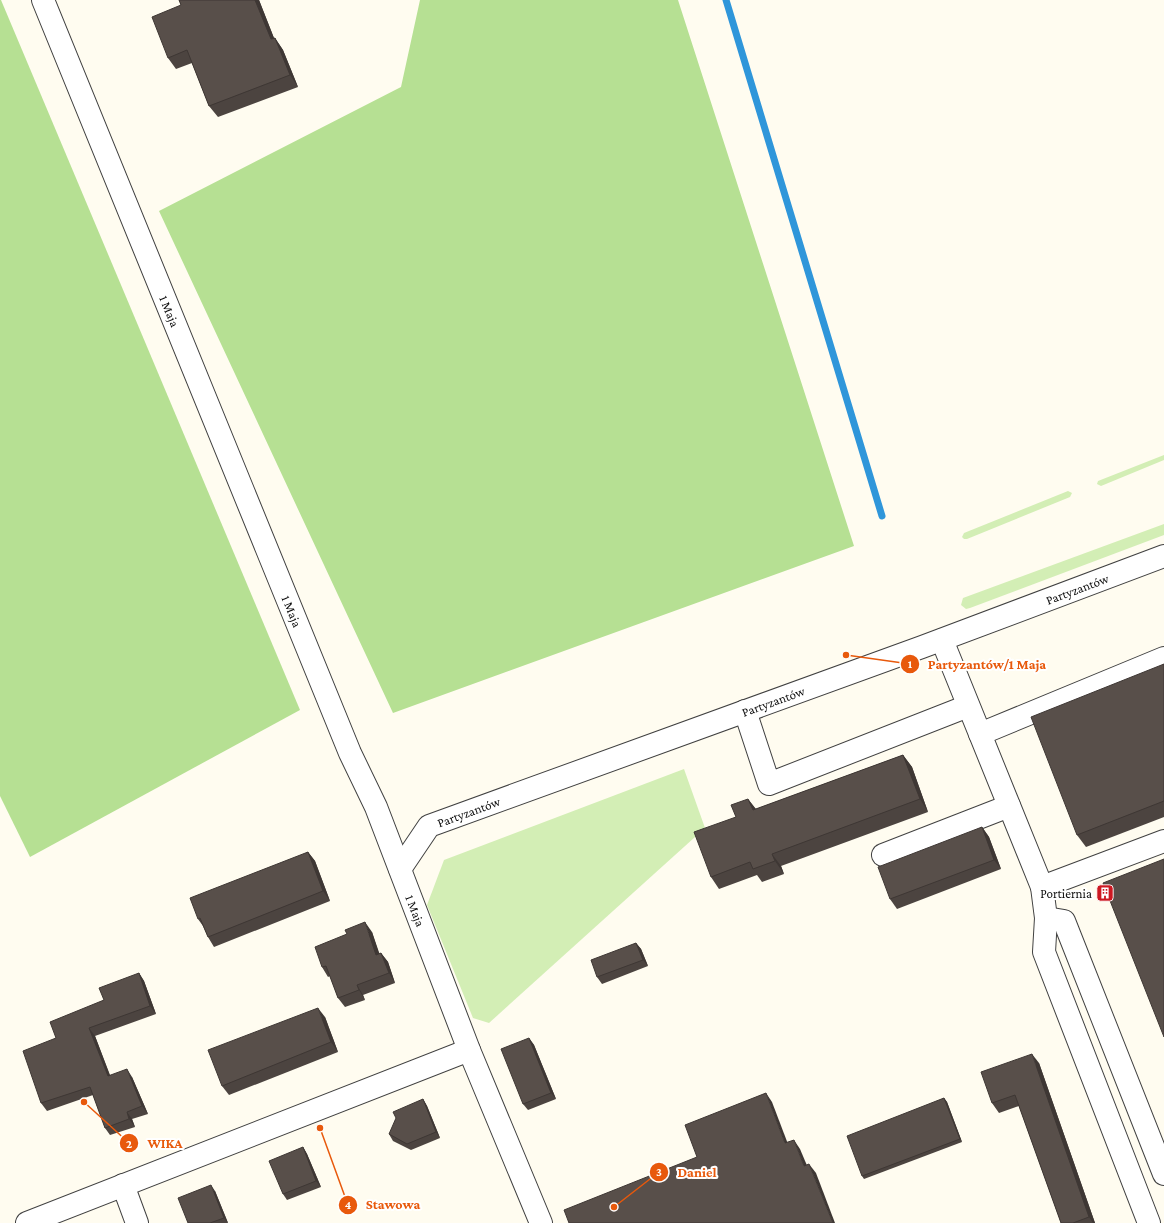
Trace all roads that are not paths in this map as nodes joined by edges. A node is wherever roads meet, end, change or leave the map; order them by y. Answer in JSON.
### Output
{"nodes":[{"id":1,"x":43,"y":0,"type":"edge"},
{"id":2,"x":1164,"y":556,"type":"edge"},
{"id":3,"x":942,"y":640,"type":"junction"},
{"id":4,"x":1164,"y":658,"type":"edge"},
{"id":5,"x":968,"y":706,"type":"junction"},
{"id":6,"x":745,"y":711,"type":"junction"},
{"id":7,"x":980,"y":734,"type":"junction"},
{"id":8,"x":1009,"y":806,"type":"junction"},
{"id":9,"x":1164,"y":841,"type":"edge"},
{"id":10,"x":883,"y":855,"type":"dead end"},
{"id":11,"x":400,"y":869,"type":"junction"},
{"id":12,"x":1042,"y":887,"type":"junction"},
{"id":13,"x":1046,"y":918,"type":"junction"},
{"id":14,"x":469,"y":1050,"type":"junction"},
{"id":15,"x":1164,"y":1174,"type":"edge"},
{"id":16,"x":123,"y":1185,"type":"junction"},
{"id":17,"x":27,"y":1223,"type":"edge"},
{"id":18,"x":137,"y":1223,"type":"edge"},
{"id":19,"x":541,"y":1223,"type":"edge"},
{"id":20,"x":1149,"y":1223,"type":"edge"}],
"edges":[{"from":1,"to":11,"type":"street","name":"1 Maja"},
{"from":2,"to":3,"type":"street","name":"Partyzantów"},
{"from":3,"to":5,"type":"street"},
{"from":3,"to":6,"type":"street","name":"Partyzantów"},
{"from":4,"to":7,"type":"street"},
{"from":5,"to":6,"type":"street"},
{"from":5,"to":7,"type":"street"},
{"from":6,"to":11,"type":"street","name":"Partyzantów"},
{"from":7,"to":8,"type":"street"},
{"from":8,"to":10,"type":"street"},
{"from":8,"to":12,"type":"street"},
{"from":9,"to":12,"type":"street"},
{"from":11,"to":14,"type":"street","name":"1 Maja"},
{"from":12,"to":13,"type":"street"},
{"from":13,"to":15,"type":"street"},
{"from":13,"to":20,"type":"street"},
{"from":14,"to":16,"type":"street"},
{"from":14,"to":19,"type":"street","name":"1 Maja"},
{"from":16,"to":17,"type":"street"},
{"from":16,"to":18,"type":"street"}]}
